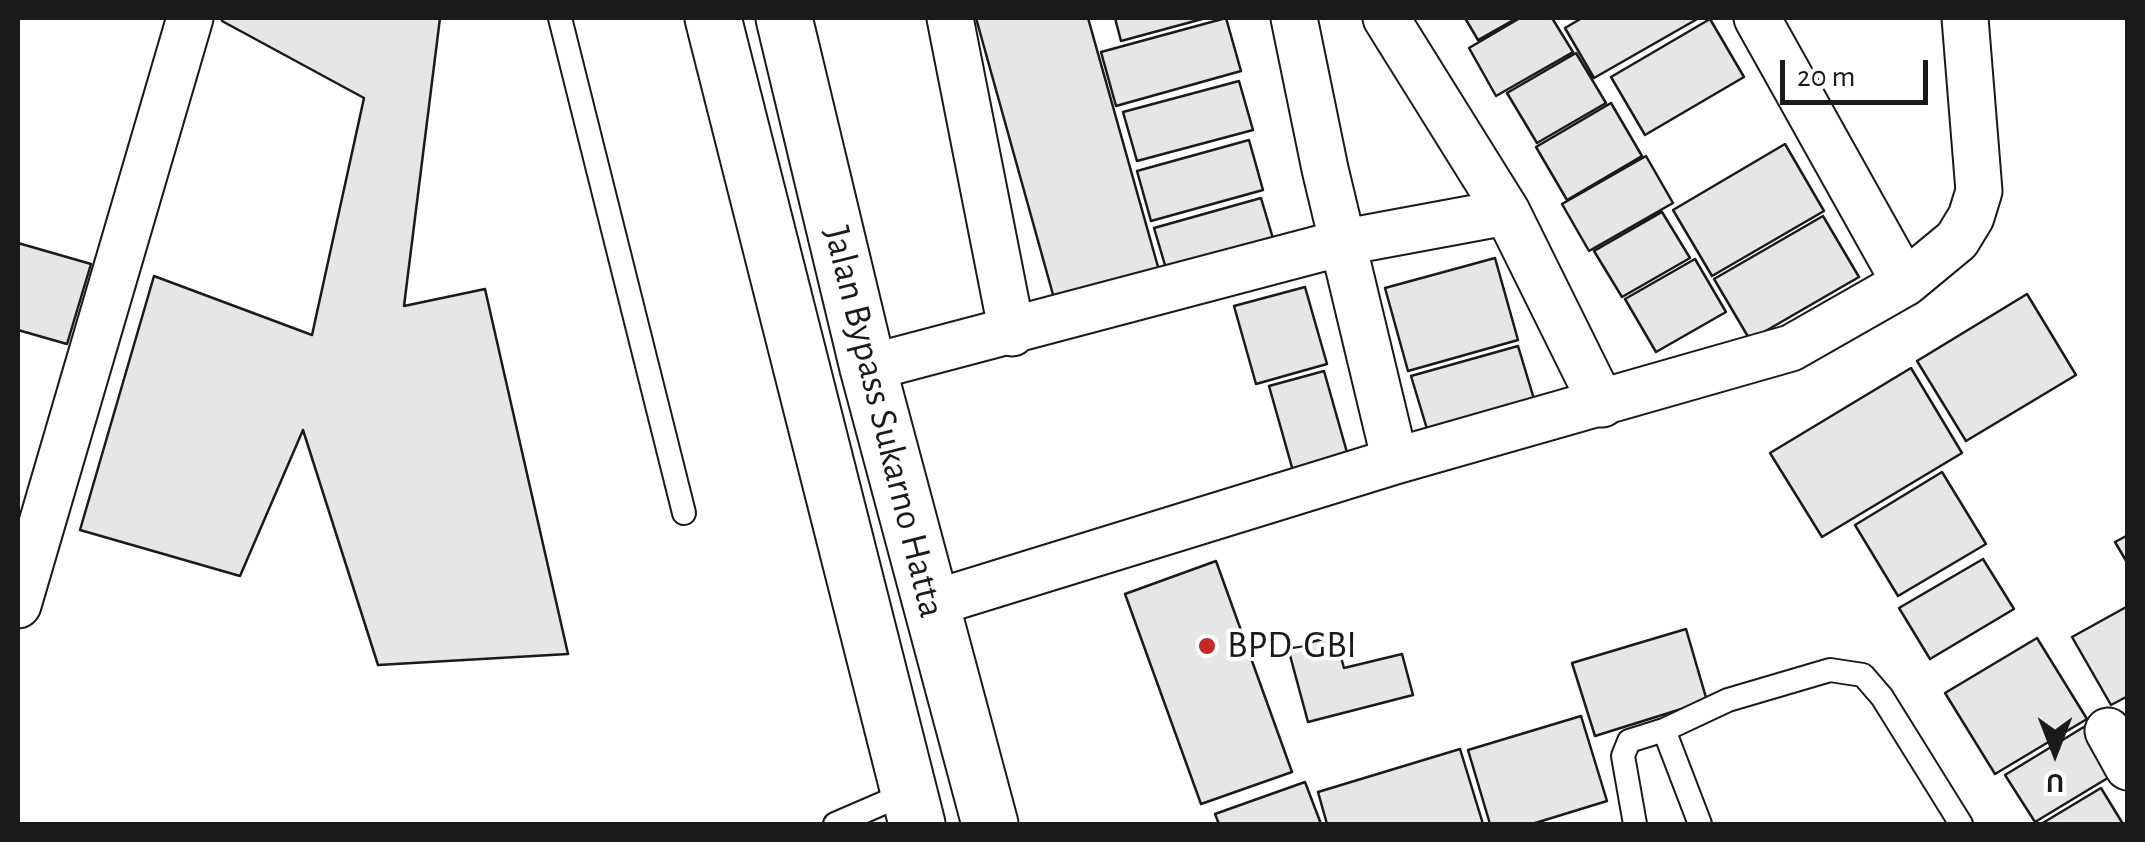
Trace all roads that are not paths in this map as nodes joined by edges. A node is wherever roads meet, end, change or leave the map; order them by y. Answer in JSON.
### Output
{"nodes":[{"id":1,"x":190,"y":18,"type":"edge"},
{"id":2,"x":560,"y":18,"type":"edge"},
{"id":3,"x":713,"y":18,"type":"edge"},
{"id":4,"x":784,"y":18,"type":"edge"},
{"id":5,"x":950,"y":18,"type":"edge"},
{"id":6,"x":1294,"y":18,"type":"edge"},
{"id":7,"x":1386,"y":18,"type":"edge"},
{"id":8,"x":1757,"y":18,"type":"edge"},
{"id":9,"x":1965,"y":18,"type":"edge"},
{"id":10,"x":1507,"y":212,"type":"junction"},
{"id":11,"x":1344,"y":242,"type":"junction"},
{"id":12,"x":1905,"y":282,"type":"junction"},
{"id":13,"x":1012,"y":333,"type":"junction"},
{"id":14,"x":868,"y":368,"type":"junction"},
{"id":15,"x":1602,"y":404,"type":"junction"},
{"id":16,"x":1395,"y":461,"type":"junction"},
{"id":17,"x":684,"y":513,"type":"dead end"},
{"id":18,"x":931,"y":604,"type":"junction"},
{"id":19,"x":18,"y":605,"type":"edge"},
{"id":20,"x":1664,"y":730,"type":"junction"},
{"id":21,"x":913,"y":808,"type":"edge"},
{"id":22,"x":835,"y":824,"type":"edge"},
{"id":23,"x":990,"y":824,"type":"edge"},
{"id":24,"x":1635,"y":824,"type":"edge"},
{"id":25,"x":1700,"y":824,"type":"edge"},
{"id":26,"x":1960,"y":824,"type":"edge"}],
"edges":[{"from":1,"to":19,"type":"street"},
{"from":2,"to":17,"type":"lane"},
{"from":3,"to":21,"type":"highway","name":"Jalan Bypass Sukarno Hatta"},
{"from":4,"to":14,"type":"highway","name":"Jalan Bypass Sukarno Hatta"},
{"from":5,"to":13,"type":"street"},
{"from":6,"to":11,"type":"street"},
{"from":7,"to":10,"type":"street"},
{"from":8,"to":12,"type":"street"},
{"from":9,"to":12,"type":"street"},
{"from":10,"to":11,"type":"street"},
{"from":10,"to":15,"type":"street"},
{"from":11,"to":13,"type":"street"},
{"from":11,"to":16,"type":"street"},
{"from":12,"to":15,"type":"street"},
{"from":13,"to":14,"type":"street"},
{"from":14,"to":18,"type":"highway","name":"Jalan Bypass Sukarno Hatta"},
{"from":15,"to":16,"type":"street"},
{"from":16,"to":18,"type":"street"},
{"from":18,"to":23,"type":"highway","name":"Jalan Bypass Sukarno Hatta"},
{"from":20,"to":24,"type":"lane"},
{"from":20,"to":25,"type":"lane"},
{"from":20,"to":26,"type":"lane"},
{"from":21,"to":22,"type":"lane"}]}
